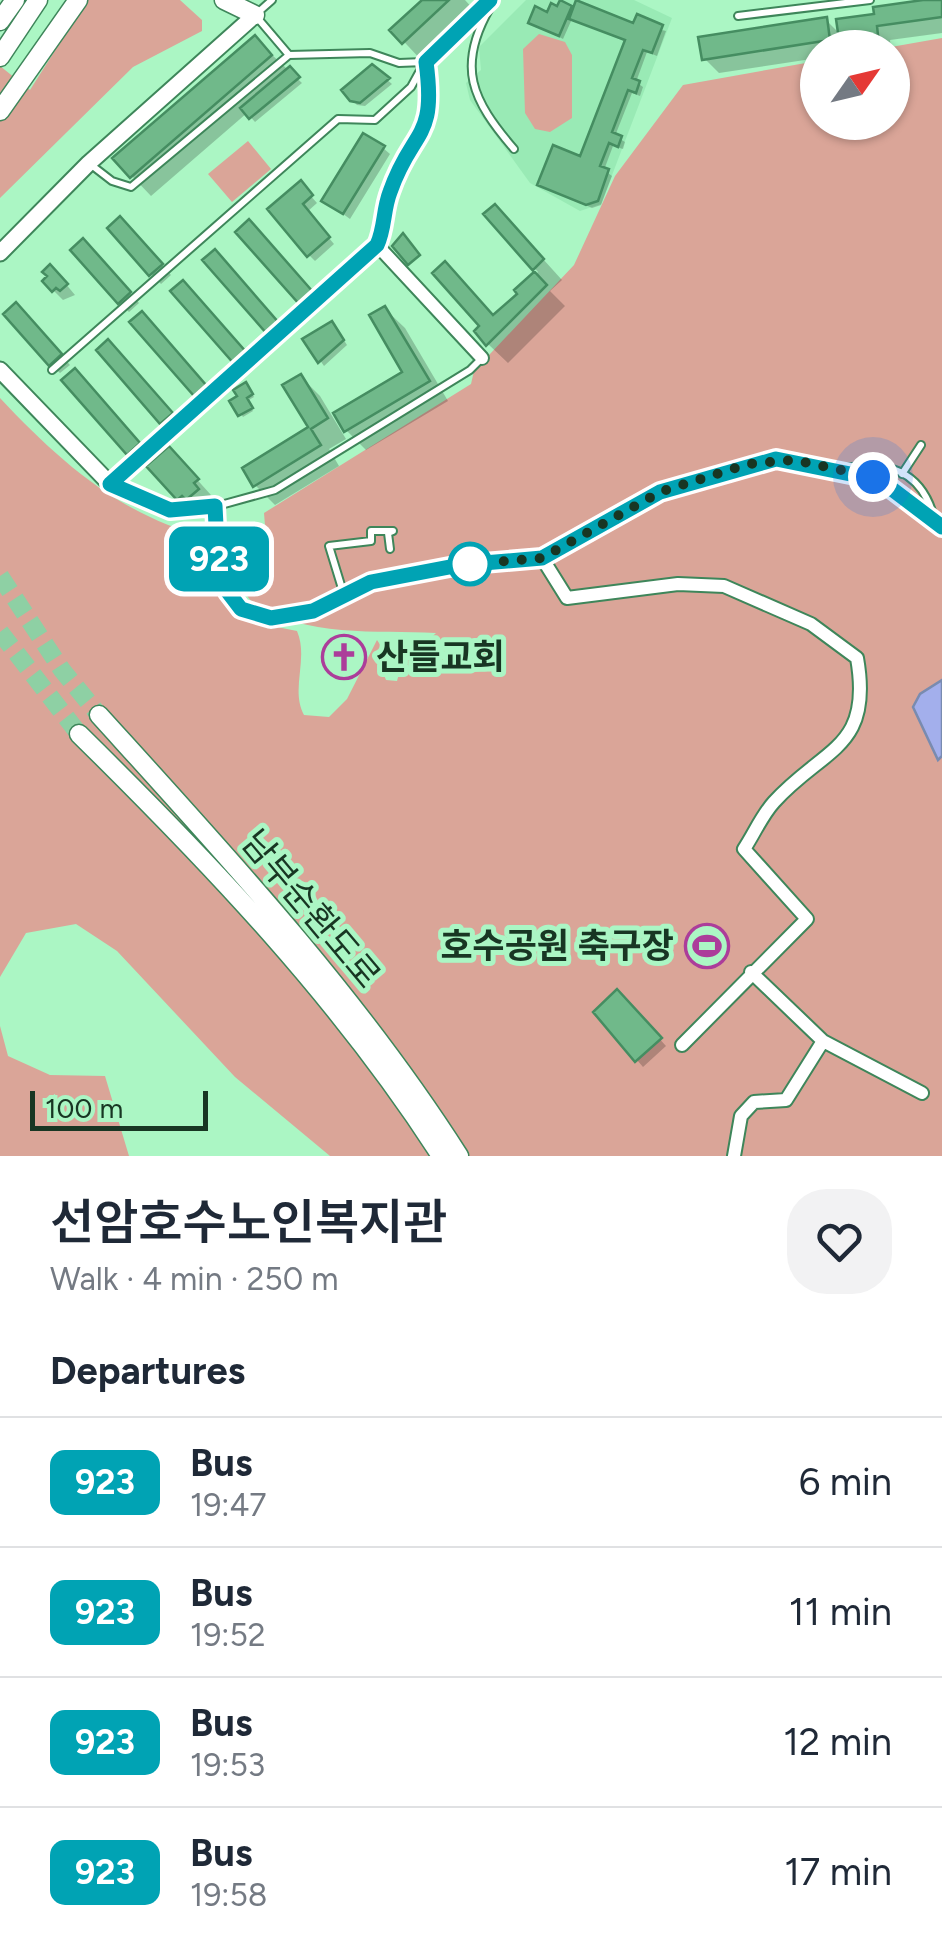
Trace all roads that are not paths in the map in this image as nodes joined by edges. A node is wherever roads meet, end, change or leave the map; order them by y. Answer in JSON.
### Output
{"nodes":[{"id":1,"x":14,"y":0,"type":"edge"},
{"id":2,"x":38,"y":0,"type":"edge"},
{"id":3,"x":78,"y":0,"type":"edge"},
{"id":4,"x":224,"y":0,"type":"edge"},
{"id":5,"x":272,"y":0,"type":"edge"},
{"id":6,"x":492,"y":0,"type":"edge"},
{"id":7,"x":870,"y":0,"type":"edge"},
{"id":8,"x":256,"y":15,"type":"junction"},
{"id":9,"x":738,"y":16,"type":"dead end"},
{"id":10,"x":0,"y":21,"type":"edge"},
{"id":11,"x":289,"y":55,"type":"junction"},
{"id":12,"x":0,"y":57,"type":"edge"},
{"id":13,"x":426,"y":62,"type":"junction"},
{"id":14,"x":0,"y":111,"type":"edge"},
{"id":15,"x":514,"y":149,"type":"dead end"},
{"id":16,"x":88,"y":163,"type":"junction"},
{"id":17,"x":377,"y":245,"type":"junction"},
{"id":18,"x":0,"y":253,"type":"edge"},
{"id":19,"x":482,"y":358,"type":"joint"},
{"id":20,"x":0,"y":370,"type":"edge"},
{"id":21,"x":52,"y":370,"type":"dead end"},
{"id":22,"x":921,"y":445,"type":"dead end"},
{"id":23,"x":840,"y":470,"type":"junction"},
{"id":24,"x":902,"y":474,"type":"junction"},
{"id":25,"x":110,"y":484,"type":"junction"},
{"id":26,"x":215,"y":506,"type":"junction"},
{"id":27,"x":939,"y":524,"type":"edge"},
{"id":28,"x":390,"y":550,"type":"dead end"},
{"id":29,"x":542,"y":558,"type":"junction"},
{"id":30,"x":344,"y":596,"type":"junction"},
{"id":31,"x":98,"y":715,"type":"tunnel mouth"},
{"id":32,"x":79,"y":734,"type":"tunnel mouth"},
{"id":33,"x":751,"y":972,"type":"junction"},
{"id":34,"x":823,"y":1040,"type":"junction"},
{"id":35,"x":682,"y":1045,"type":"dead end"},
{"id":36,"x":922,"y":1094,"type":"dead end"},
{"id":37,"x":440,"y":1156,"type":"edge"},
{"id":38,"x":459,"y":1156,"type":"edge"},
{"id":39,"x":734,"y":1156,"type":"edge"}],
"edges":[{"from":1,"to":10,"type":"main road"},
{"from":2,"to":12,"type":"main road"},
{"from":3,"to":14,"type":"main road"},
{"from":4,"to":8,"type":"main road"},
{"from":5,"to":8,"type":"lane"},
{"from":6,"to":13,"type":"street"},
{"from":6,"to":15,"type":"lane"},
{"from":7,"to":9,"type":"lane"},
{"from":8,"to":11,"type":"lane"},
{"from":8,"to":16,"type":"street"},
{"from":11,"to":13,"type":"lane"},
{"from":11,"to":16,"type":"lane"},
{"from":13,"to":17,"type":"street"},
{"from":13,"to":21,"type":"lane"},
{"from":16,"to":18,"type":"street"},
{"from":17,"to":19,"type":"street"},
{"from":17,"to":25,"type":"street"},
{"from":19,"to":26,"type":"lane"},
{"from":20,"to":25,"type":"street"},
{"from":22,"to":24,"type":"lane"},
{"from":23,"to":24,"type":"lane"},
{"from":23,"to":27,"type":"street"},
{"from":23,"to":29,"type":"street"},
{"from":24,"to":27,"type":"lane"},
{"from":25,"to":26,"type":"street"},
{"from":26,"to":30,"type":"street"},
{"from":28,"to":30,"type":"lane"},
{"from":29,"to":30,"type":"street"},
{"from":29,"to":33,"type":"street"},
{"from":31,"to":38,"type":"main road","name":"남부순환도로"},
{"from":32,"to":37,"type":"main road","name":"남부순환도로"},
{"from":33,"to":34,"type":"street"},
{"from":33,"to":35,"type":"street"},
{"from":34,"to":36,"type":"street"},
{"from":34,"to":39,"type":"street"}]}
